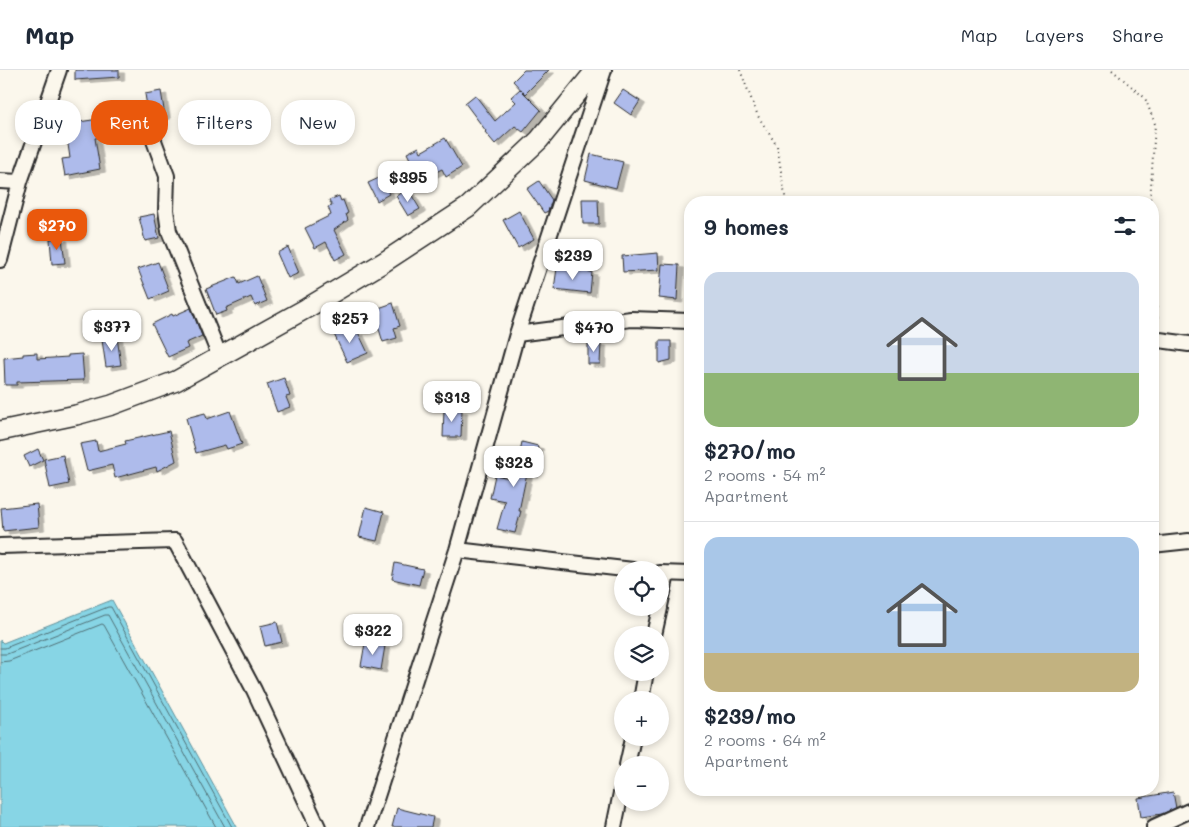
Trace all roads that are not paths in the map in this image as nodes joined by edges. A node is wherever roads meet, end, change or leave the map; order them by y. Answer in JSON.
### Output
{"nodes":[{"id":1,"x":59,"y":70,"type":"edge"},
{"id":2,"x":596,"y":70,"type":"edge"},
{"id":3,"x":604,"y":70,"type":"edge"},
{"id":4,"x":156,"y":145,"type":"edge"},
{"id":5,"x":0,"y":181,"type":"edge"},
{"id":6,"x":20,"y":182,"type":"junction"},
{"id":7,"x":0,"y":260,"type":"edge"},
{"id":8,"x":684,"y":321,"type":"edge"},
{"id":9,"x":517,"y":334,"type":"junction"},
{"id":10,"x":1159,"y":339,"type":"edge"},
{"id":11,"x":1189,"y":344,"type":"edge"},
{"id":12,"x":220,"y":357,"type":"junction"},
{"id":13,"x":0,"y":431,"type":"edge"},
{"id":14,"x":1189,"y":541,"type":"edge"},
{"id":15,"x":1159,"y":544,"type":"edge"},
{"id":16,"x":0,"y":546,"type":"edge"},
{"id":17,"x":458,"y":550,"type":"junction"},
{"id":18,"x":614,"y":568,"type":"edge"},
{"id":19,"x":669,"y":574,"type":"edge"},
{"id":20,"x":684,"y":574,"type":"edge"},
{"id":21,"x":1189,"y":810,"type":"edge"},
{"id":22,"x":617,"y":811,"type":"edge"},
{"id":23,"x":318,"y":827,"type":"edge"},
{"id":24,"x":367,"y":827,"type":"edge"},
{"id":25,"x":614,"y":827,"type":"edge"},
{"id":26,"x":1154,"y":827,"type":"edge"}],
"edges":[{"from":1,"to":6,"type":"street"},
{"from":2,"to":12,"type":"main road"},
{"from":3,"to":9,"type":"street"},
{"from":4,"to":12,"type":"street"},
{"from":5,"to":6,"type":"street"},
{"from":6,"to":7,"type":"street"},
{"from":8,"to":9,"type":"street"},
{"from":9,"to":17,"type":"street"},
{"from":10,"to":11,"type":"street"},
{"from":12,"to":13,"type":"main road"},
{"from":14,"to":15,"type":"street"},
{"from":16,"to":23,"type":"street"},
{"from":17,"to":18,"type":"street"},
{"from":17,"to":24,"type":"street"},
{"from":19,"to":20,"type":"street"},
{"from":21,"to":26,"type":"street"},
{"from":22,"to":25,"type":"street"}]}
